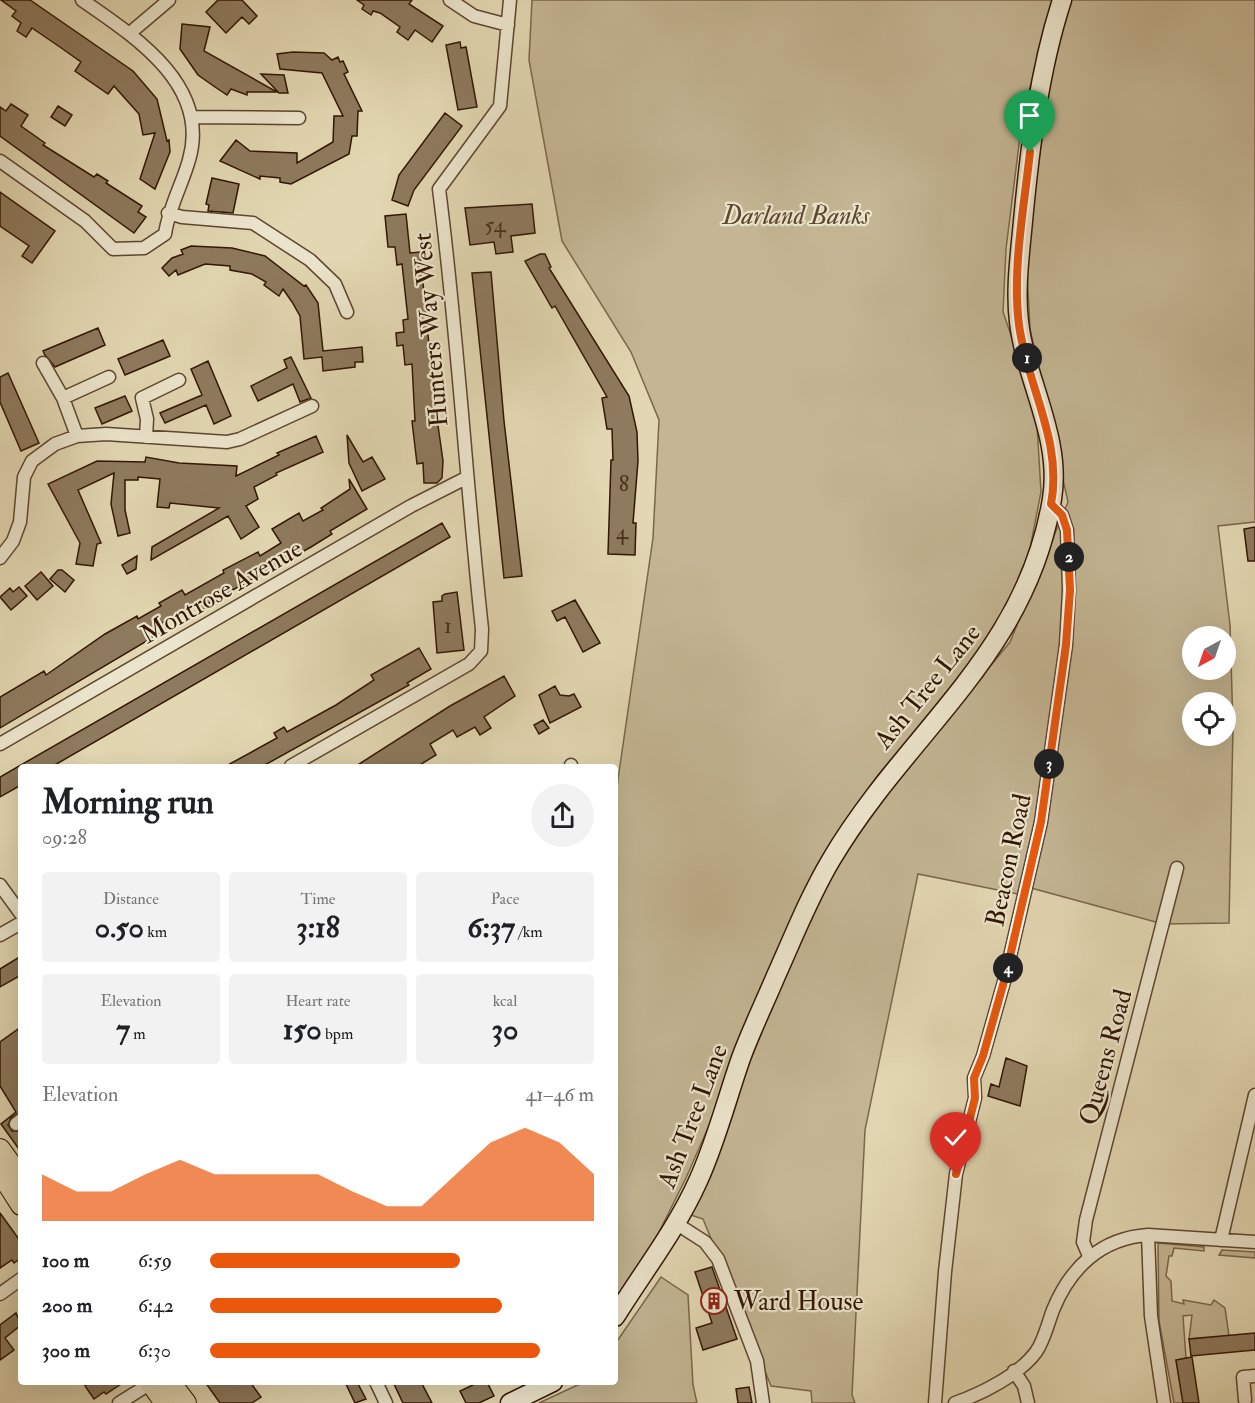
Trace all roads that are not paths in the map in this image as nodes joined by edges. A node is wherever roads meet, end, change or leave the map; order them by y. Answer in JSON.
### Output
{"nodes":[{"id":1,"x":82,"y":0,"type":"edge"},
{"id":2,"x":169,"y":0,"type":"edge"},
{"id":3,"x":450,"y":0,"type":"edge"},
{"id":4,"x":510,"y":0,"type":"edge"},
{"id":5,"x":1062,"y":0,"type":"edge"},
{"id":6,"x":508,"y":25,"type":"junction"},
{"id":7,"x":130,"y":33,"type":"junction"},
{"id":8,"x":190,"y":117,"type":"junction"},
{"id":9,"x":299,"y":118,"type":"dead end"},
{"id":10,"x":0,"y":161,"type":"edge"},
{"id":11,"x":168,"y":213,"type":"junction"},
{"id":12,"x":347,"y":312,"type":"dead end"},
{"id":13,"x":44,"y":363,"type":"dead end"},
{"id":14,"x":109,"y":377,"type":"dead end"},
{"id":15,"x":179,"y":380,"type":"dead end"},
{"id":16,"x":63,"y":398,"type":"junction"},
{"id":17,"x":312,"y":406,"type":"dead end"},
{"id":18,"x":77,"y":436,"type":"junction"},
{"id":19,"x":146,"y":437,"type":"junction"},
{"id":20,"x":466,"y":478,"type":"junction"},
{"id":21,"x":1051,"y":504,"type":"junction"},
{"id":22,"x":0,"y":558,"type":"edge"},
{"id":23,"x":0,"y":744,"type":"edge"},
{"id":24,"x":294,"y":764,"type":"edge"},
{"id":25,"x":1176,"y":868,"type":"dead end"},
{"id":26,"x":0,"y":885,"type":"edge"},
{"id":27,"x":18,"y":910,"type":"edge"},
{"id":28,"x":18,"y":924,"type":"edge"},
{"id":29,"x":0,"y":935,"type":"edge"},
{"id":30,"x":1255,"y":1095,"type":"edge"},
{"id":31,"x":0,"y":1149,"type":"edge"},
{"id":32,"x":0,"y":1172,"type":"edge"},
{"id":33,"x":18,"y":1174,"type":"edge"},
{"id":34,"x":18,"y":1200,"type":"edge"},
{"id":35,"x":676,"y":1224,"type":"junction"},
{"id":36,"x":1148,"y":1234,"type":"junction"},
{"id":37,"x":1221,"y":1240,"type":"junction"},
{"id":38,"x":1255,"y":1242,"type":"edge"},
{"id":39,"x":1089,"y":1256,"type":"junction"},
{"id":40,"x":18,"y":1281,"type":"edge"},
{"id":41,"x":0,"y":1294,"type":"edge"},
{"id":42,"x":618,"y":1312,"type":"edge"},
{"id":43,"x":1014,"y":1371,"type":"junction"},
{"id":44,"x":1255,"y":1376,"type":"edge"},
{"id":45,"x":152,"y":1385,"type":"edge"},
{"id":46,"x":158,"y":1385,"type":"edge"},
{"id":47,"x":161,"y":1385,"type":"edge"},
{"id":48,"x":377,"y":1385,"type":"edge"},
{"id":49,"x":543,"y":1385,"type":"edge"},
{"id":50,"x":1245,"y":1400,"type":"dead end"},
{"id":51,"x":935,"y":1402,"type":"edge"},
{"id":52,"x":119,"y":1403,"type":"edge"},
{"id":53,"x":165,"y":1403,"type":"edge"},
{"id":54,"x":186,"y":1403,"type":"edge"},
{"id":55,"x":386,"y":1403,"type":"edge"},
{"id":56,"x":510,"y":1403,"type":"edge"},
{"id":57,"x":763,"y":1403,"type":"edge"},
{"id":58,"x":950,"y":1403,"type":"edge"},
{"id":59,"x":955,"y":1403,"type":"edge"},
{"id":60,"x":1028,"y":1403,"type":"edge"},
{"id":61,"x":1164,"y":1403,"type":"edge"}],
"edges":[{"from":1,"to":7,"type":"street"},
{"from":2,"to":7,"type":"street"},
{"from":3,"to":6,"type":"street"},
{"from":4,"to":6,"type":"street","name":"Hunters Way West"},
{"from":5,"to":21,"type":"street","name":"Ash Tree Lane"},
{"from":6,"to":20,"type":"street","name":"Hunters Way West"},
{"from":7,"to":8,"type":"street"},
{"from":8,"to":9,"type":"street"},
{"from":8,"to":11,"type":"street"},
{"from":10,"to":11,"type":"street"},
{"from":11,"to":12,"type":"street"},
{"from":13,"to":16,"type":"street"},
{"from":14,"to":16,"type":"street"},
{"from":15,"to":19,"type":"street"},
{"from":16,"to":18,"type":"street"},
{"from":17,"to":19,"type":"street"},
{"from":18,"to":19,"type":"street"},
{"from":18,"to":22,"type":"street"},
{"from":20,"to":23,"type":"street","name":"Montrose Avenue"},
{"from":20,"to":24,"type":"street","name":"Hunters Way West"},
{"from":21,"to":35,"type":"street","name":"Ash Tree Lane"},
{"from":21,"to":51,"type":"street","name":"Beacon Road"},
{"from":25,"to":39,"type":"street","name":"Queens Road"},
{"from":26,"to":27,"type":"street"},
{"from":28,"to":29,"type":"street"},
{"from":30,"to":37,"type":"street"},
{"from":31,"to":33,"type":"main road"},
{"from":32,"to":34,"type":"main road"},
{"from":35,"to":42,"type":"street","name":"Ash Tree Lane"},
{"from":35,"to":57,"type":"street"},
{"from":36,"to":37,"type":"street"},
{"from":36,"to":39,"type":"street"},
{"from":36,"to":61,"type":"street"},
{"from":37,"to":38,"type":"street"},
{"from":39,"to":43,"type":"street"},
{"from":40,"to":41,"type":"street"},
{"from":43,"to":59,"type":"street"},
{"from":43,"to":60,"type":"street"},
{"from":44,"to":50,"type":"street"},
{"from":45,"to":52,"type":"street"},
{"from":46,"to":53,"type":"main road"},
{"from":47,"to":54,"type":"main road"},
{"from":48,"to":55,"type":"street"},
{"from":49,"to":56,"type":"street"},
{"from":51,"to":58,"type":"street"}]}
